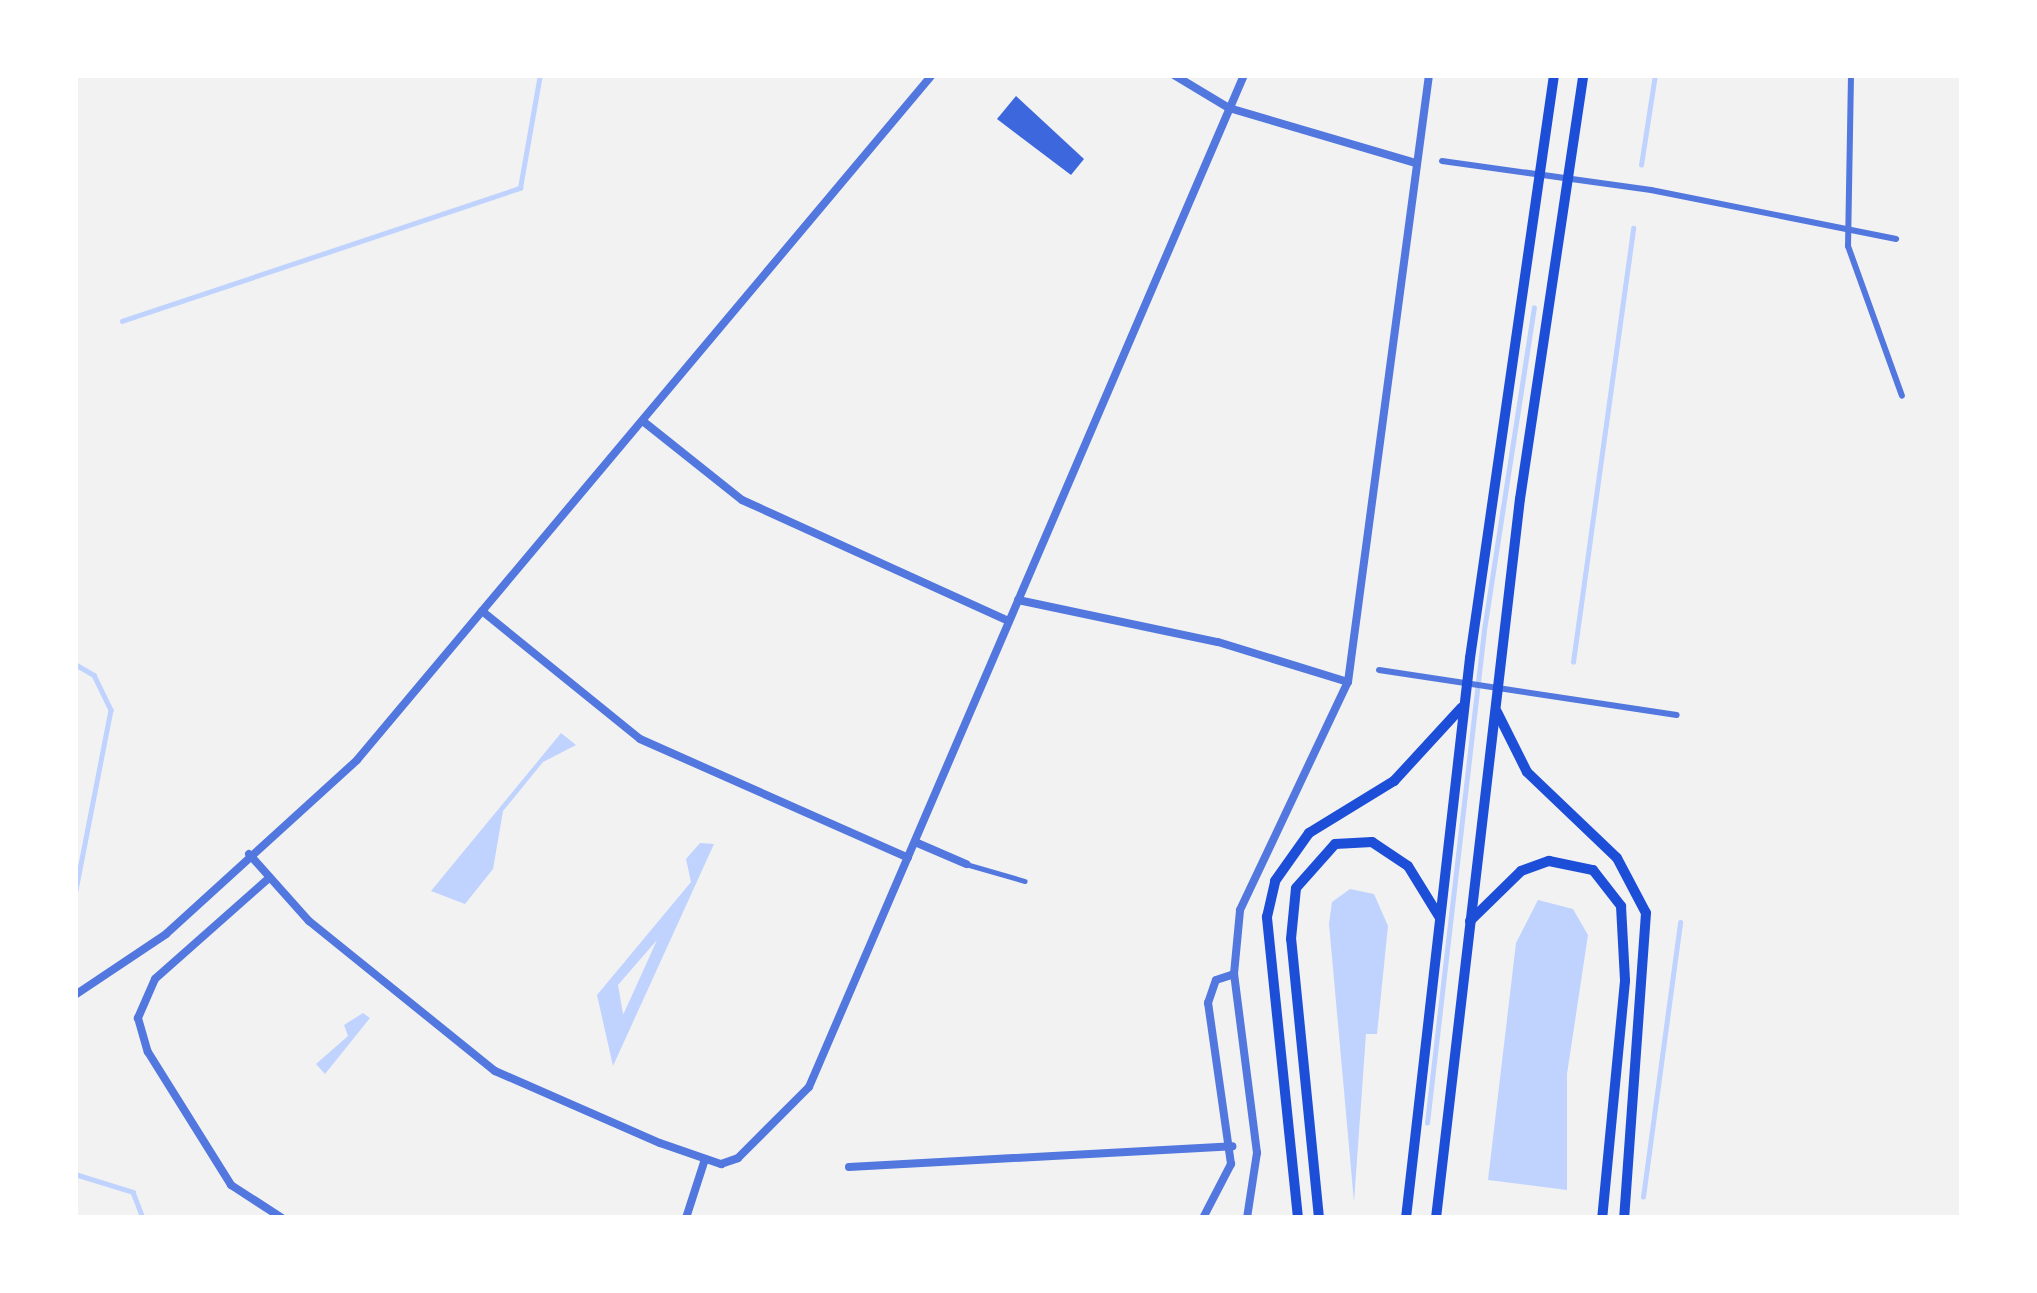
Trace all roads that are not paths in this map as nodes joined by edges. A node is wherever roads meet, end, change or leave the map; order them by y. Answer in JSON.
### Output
{"nodes":[{"id":1,"x":932,"y":75,"type":"edge"},
{"id":2,"x":1174,"y":75,"type":"edge"},
{"id":3,"x":1244,"y":75,"type":"edge"},
{"id":4,"x":1430,"y":75,"type":"edge"},
{"id":5,"x":1554,"y":75,"type":"edge"},
{"id":6,"x":1583,"y":75,"type":"edge"},
{"id":7,"x":1850,"y":75,"type":"edge"},
{"id":8,"x":1229,"y":108,"type":"junction"},
{"id":9,"x":1442,"y":160,"type":"dead end"},
{"id":10,"x":1416,"y":164,"type":"junction"},
{"id":11,"x":1849,"y":231,"type":"junction"},
{"id":12,"x":1896,"y":239,"type":"dead end"},
{"id":13,"x":1902,"y":396,"type":"dead end"},
{"id":14,"x":644,"y":422,"type":"junction"},
{"id":15,"x":1018,"y":600,"type":"junction"},
{"id":16,"x":482,"y":611,"type":"junction"},
{"id":17,"x":1010,"y":621,"type":"junction"},
{"id":18,"x":1378,"y":670,"type":"dead end"},
{"id":19,"x":1348,"y":682,"type":"junction"},
{"id":20,"x":1465,"y":705,"type":"junction"},
{"id":21,"x":1495,"y":709,"type":"junction"},
{"id":22,"x":1677,"y":715,"type":"dead end"},
{"id":23,"x":915,"y":842,"type":"junction"},
{"id":24,"x":249,"y":854,"type":"junction"},
{"id":25,"x":908,"y":858,"type":"junction"},
{"id":26,"x":966,"y":864,"type":"joint"},
{"id":27,"x":269,"y":878,"type":"junction"},
{"id":28,"x":1025,"y":881,"type":"dead end"},
{"id":29,"x":1440,"y":918,"type":"junction"},
{"id":30,"x":1470,"y":921,"type":"junction"},
{"id":31,"x":1234,"y":974,"type":"junction"},
{"id":32,"x":75,"y":995,"type":"edge"},
{"id":33,"x":1232,"y":1146,"type":"junction"},
{"id":34,"x":705,"y":1160,"type":"junction"},
{"id":35,"x":849,"y":1167,"type":"dead end"},
{"id":36,"x":1406,"y":1215,"type":"edge"},
{"id":37,"x":1436,"y":1216,"type":"edge"},
{"id":38,"x":282,"y":1218,"type":"edge"},
{"id":39,"x":686,"y":1218,"type":"edge"},
{"id":40,"x":1203,"y":1218,"type":"edge"},
{"id":41,"x":1247,"y":1218,"type":"edge"},
{"id":42,"x":1298,"y":1218,"type":"edge"},
{"id":43,"x":1319,"y":1218,"type":"edge"},
{"id":44,"x":1602,"y":1218,"type":"edge"},
{"id":45,"x":1624,"y":1218,"type":"edge"}],
"edges":[{"from":1,"to":14,"type":"street"},
{"from":2,"to":8,"type":"street"},
{"from":3,"to":8,"type":"street"},
{"from":4,"to":10,"type":"street"},
{"from":5,"to":20,"type":"main road"},
{"from":6,"to":21,"type":"main road"},
{"from":7,"to":11,"type":"street"},
{"from":8,"to":10,"type":"street"},
{"from":8,"to":15,"type":"street"},
{"from":9,"to":11,"type":"street"},
{"from":10,"to":19,"type":"street"},
{"from":11,"to":12,"type":"street"},
{"from":11,"to":13,"type":"street"},
{"from":14,"to":16,"type":"street"},
{"from":14,"to":17,"type":"street"},
{"from":15,"to":17,"type":"street"},
{"from":15,"to":19,"type":"street"},
{"from":16,"to":24,"type":"street"},
{"from":16,"to":25,"type":"street"},
{"from":17,"to":23,"type":"street"},
{"from":18,"to":22,"type":"street"},
{"from":19,"to":31,"type":"street"},
{"from":20,"to":29,"type":"main road"},
{"from":20,"to":42,"type":"main road"},
{"from":21,"to":30,"type":"main road"},
{"from":21,"to":45,"type":"main road"},
{"from":23,"to":25,"type":"street"},
{"from":23,"to":26,"type":"street"},
{"from":24,"to":27,"type":"street"},
{"from":24,"to":32,"type":"street"},
{"from":25,"to":34,"type":"street"},
{"from":26,"to":28,"type":"lane"},
{"from":27,"to":34,"type":"street"},
{"from":27,"to":38,"type":"street"},
{"from":29,"to":36,"type":"main road"},
{"from":29,"to":43,"type":"main road"},
{"from":30,"to":37,"type":"main road"},
{"from":30,"to":44,"type":"main road"},
{"from":31,"to":33,"type":"street"},
{"from":31,"to":41,"type":"street"},
{"from":33,"to":35,"type":"street"},
{"from":33,"to":40,"type":"street"},
{"from":34,"to":39,"type":"street"}]}
